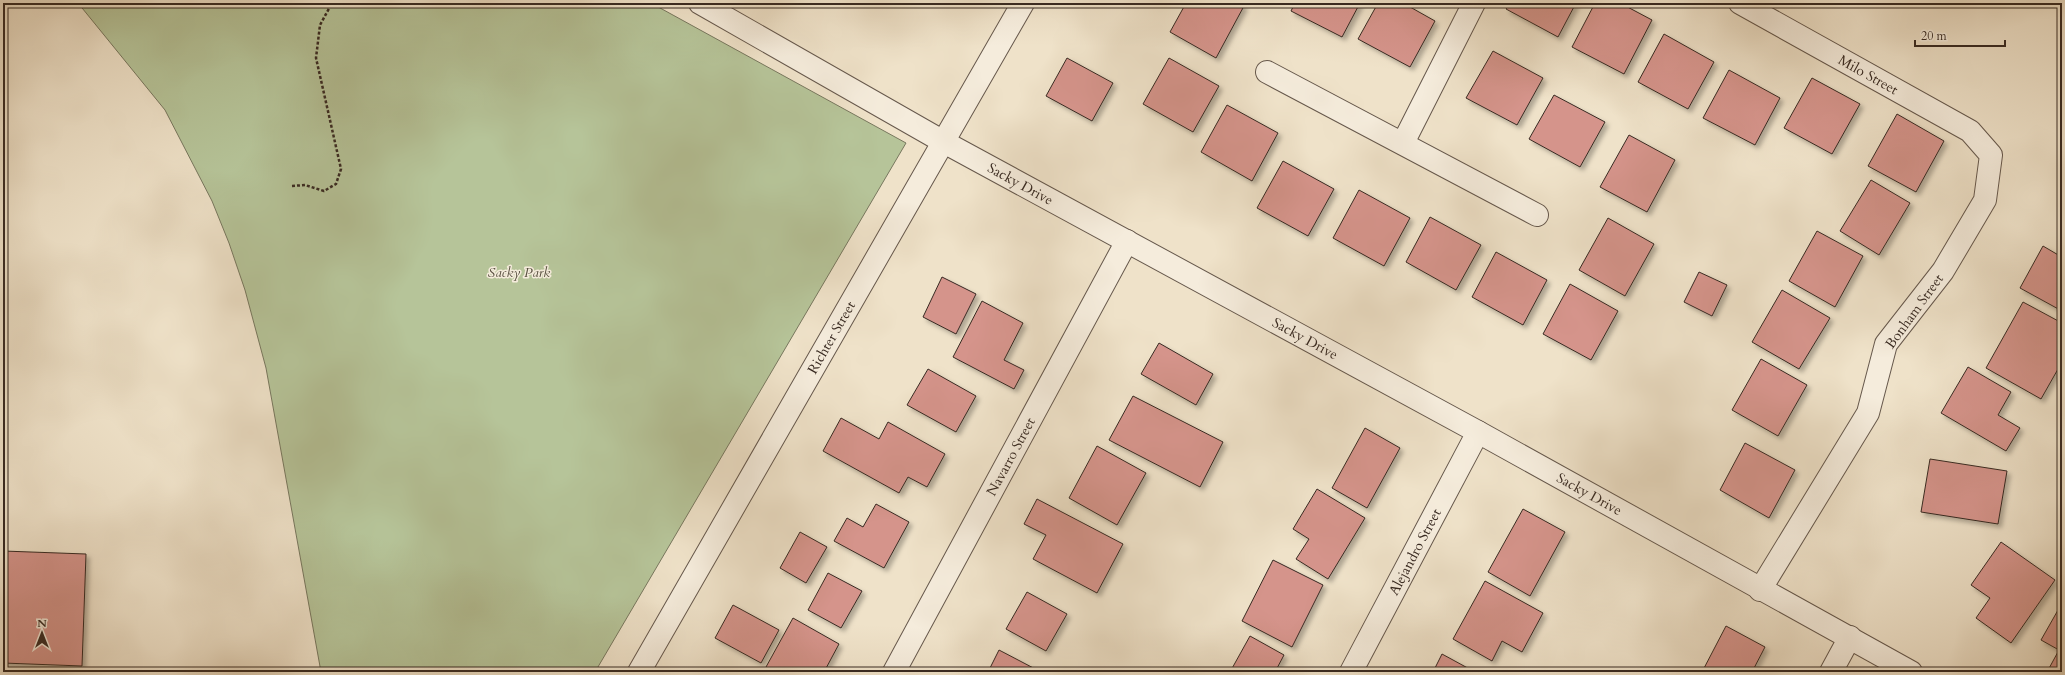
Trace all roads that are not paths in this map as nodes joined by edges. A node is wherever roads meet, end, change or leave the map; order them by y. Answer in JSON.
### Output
{"nodes":[{"id":1,"x":700,"y":3,"type":"edge"},
{"id":2,"x":1023,"y":3,"type":"edge"},
{"id":3,"x":1474,"y":3,"type":"edge"},
{"id":4,"x":1740,"y":3,"type":"edge"},
{"id":5,"x":1267,"y":72,"type":"dead end"},
{"id":6,"x":942,"y":141,"type":"junction"},
{"id":7,"x":1403,"y":143,"type":"junction"},
{"id":8,"x":1991,"y":155,"type":"joint"},
{"id":9,"x":1537,"y":215,"type":"dead end"},
{"id":10,"x":1127,"y":241,"type":"junction"},
{"id":11,"x":1478,"y":432,"type":"junction"},
{"id":12,"x":1760,"y":590,"type":"junction"},
{"id":13,"x":1850,"y":637,"type":"junction"},
{"id":14,"x":639,"y":672,"type":"edge"},
{"id":15,"x":894,"y":672,"type":"edge"},
{"id":16,"x":1351,"y":672,"type":"edge"},
{"id":17,"x":1831,"y":672,"type":"edge"},
{"id":18,"x":1911,"y":672,"type":"edge"}],
"edges":[{"from":1,"to":6,"type":"street","name":"Sacky Drive"},
{"from":2,"to":6,"type":"street","name":"Richter Street"},
{"from":3,"to":7,"type":"street"},
{"from":4,"to":8,"type":"street","name":"Milo Street"},
{"from":5,"to":7,"type":"street"},
{"from":6,"to":10,"type":"street","name":"Sacky Drive"},
{"from":6,"to":14,"type":"street","name":"Richter Street"},
{"from":7,"to":9,"type":"street"},
{"from":8,"to":12,"type":"street","name":"Bonham Street"},
{"from":10,"to":11,"type":"street","name":"Sacky Drive"},
{"from":10,"to":15,"type":"street","name":"Navarro Street"},
{"from":11,"to":12,"type":"street","name":"Sacky Drive"},
{"from":11,"to":16,"type":"street","name":"Alejandro Street"},
{"from":12,"to":13,"type":"street","name":"Sacky Drive"},
{"from":13,"to":17,"type":"street"},
{"from":13,"to":18,"type":"street","name":"Sacky Drive"}]}
